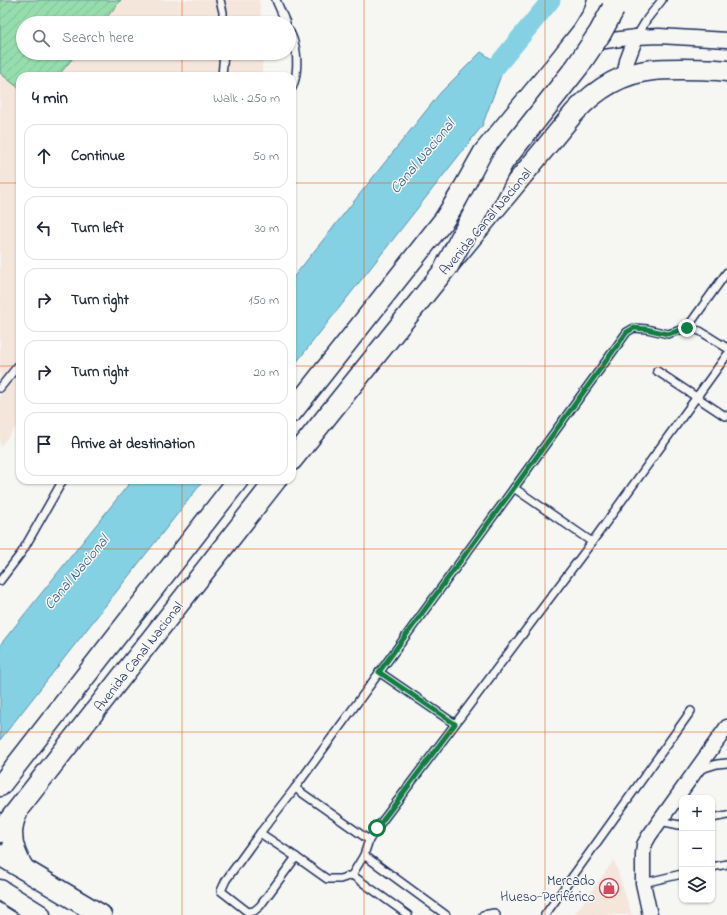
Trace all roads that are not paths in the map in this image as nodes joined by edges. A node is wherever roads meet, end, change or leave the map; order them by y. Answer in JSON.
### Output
{"nodes":[{"id":1,"x":220,"y":0,"type":"edge"},
{"id":2,"x":276,"y":0,"type":"edge"},
{"id":3,"x":662,"y":0,"type":"edge"},
{"id":4,"x":605,"y":4,"type":"edge"},
{"id":5,"x":223,"y":16,"type":"edge"},
{"id":6,"x":283,"y":16,"type":"edge"},
{"id":7,"x":636,"y":37,"type":"junction"},
{"id":8,"x":727,"y":40,"type":"edge"},
{"id":9,"x":572,"y":45,"type":"junction"},
{"id":10,"x":296,"y":55,"type":"edge"},
{"id":11,"x":223,"y":60,"type":"edge"},
{"id":12,"x":727,"y":71,"type":"edge"},
{"id":13,"x":222,"y":72,"type":"edge"},
{"id":14,"x":296,"y":72,"type":"edge"},
{"id":15,"x":624,"y":77,"type":"junction"},
{"id":16,"x":446,"y":268,"type":"junction"},
{"id":17,"x":727,"y":272,"type":"edge"},
{"id":18,"x":687,"y":328,"type":"junction"},
{"id":19,"x":727,"y":348,"type":"edge"},
{"id":20,"x":727,"y":355,"type":"edge"},
{"id":21,"x":16,"y":368,"type":"edge"},
{"id":22,"x":657,"y":371,"type":"dead end"},
{"id":23,"x":0,"y":388,"type":"edge"},
{"id":24,"x":697,"y":398,"type":"junction"},
{"id":25,"x":296,"y":407,"type":"edge"},
{"id":26,"x":727,"y":416,"type":"edge"},
{"id":27,"x":296,"y":455,"type":"edge"},
{"id":28,"x":61,"y":484,"type":"edge"},
{"id":29,"x":235,"y":484,"type":"edge"},
{"id":30,"x":273,"y":484,"type":"edge"},
{"id":31,"x":514,"y":488,"type":"junction"},
{"id":32,"x":592,"y":542,"type":"junction"},
{"id":33,"x":0,"y":581,"type":"edge"},
{"id":34,"x":379,"y":672,"type":"junction"},
{"id":35,"x":691,"y":711,"type":"dead end"},
{"id":36,"x":455,"y":724,"type":"junction"},
{"id":37,"x":727,"y":727,"type":"edge"},
{"id":38,"x":727,"y":763,"type":"edge"},
{"id":39,"x":696,"y":770,"type":"junction"},
{"id":40,"x":0,"y":786,"type":"edge"},
{"id":41,"x":295,"y":788,"type":"junction"},
{"id":42,"x":20,"y":806,"type":"junction"},
{"id":43,"x":727,"y":815,"type":"edge"},
{"id":44,"x":715,"y":817,"type":"edge"},
{"id":45,"x":660,"y":821,"type":"junction"},
{"id":46,"x":679,"y":825,"type":"edge"},
{"id":47,"x":0,"y":832,"type":"edge"},
{"id":48,"x":260,"y":833,"type":"junction"},
{"id":49,"x":370,"y":840,"type":"junction"},
{"id":50,"x":0,"y":855,"type":"edge"},
{"id":51,"x":364,"y":855,"type":"junction"},
{"id":52,"x":296,"y":857,"type":"junction"},
{"id":53,"x":727,"y":864,"type":"edge"},
{"id":54,"x":715,"y":866,"type":"edge"},
{"id":55,"x":24,"y":869,"type":"junction"},
{"id":56,"x":352,"y":875,"type":"junction"},
{"id":57,"x":679,"y":875,"type":"edge"},
{"id":58,"x":643,"y":882,"type":"junction"},
{"id":59,"x":0,"y":890,"type":"edge"},
{"id":60,"x":40,"y":915,"type":"edge"},
{"id":61,"x":101,"y":915,"type":"edge"},
{"id":62,"x":408,"y":915,"type":"edge"},
{"id":63,"x":446,"y":915,"type":"edge"},
{"id":64,"x":483,"y":915,"type":"edge"},
{"id":65,"x":496,"y":915,"type":"edge"},
{"id":66,"x":546,"y":915,"type":"edge"},
{"id":67,"x":650,"y":915,"type":"edge"}],
"edges":[{"from":1,"to":5,"type":"lane"},
{"from":2,"to":6,"type":"lane"},
{"from":3,"to":7,"type":"lane"},
{"from":4,"to":9,"type":"main road"},
{"from":4,"to":16,"type":"highway","bridge":true},
{"from":7,"to":8,"type":"street"},
{"from":7,"to":9,"type":"street"},
{"from":7,"to":15,"type":"street"},
{"from":9,"to":25,"type":"main road"},
{"from":10,"to":14,"type":"lane"},
{"from":11,"to":13,"type":"lane"},
{"from":12,"to":15,"type":"main road","name":"Avenida Canal Nacional"},
{"from":15,"to":16,"type":"main road","name":"Avenida Canal Nacional"},
{"from":16,"to":27,"type":"main road","name":"Avenida Canal Nacional"},
{"from":17,"to":18,"type":"lane"},
{"from":18,"to":19,"type":"lane"},
{"from":18,"to":31,"type":"lane"},
{"from":20,"to":24,"type":"lane"},
{"from":21,"to":23,"type":"lane"},
{"from":22,"to":24,"type":"lane"},
{"from":24,"to":26,"type":"lane"},
{"from":24,"to":32,"type":"lane"},
{"from":28,"to":33,"type":"lane"},
{"from":29,"to":40,"type":"main road","name":"Avenida Canal Nacional"},
{"from":30,"to":42,"type":"main road","name":"Avenida Canal Nacional"},
{"from":31,"to":32,"type":"lane"},
{"from":31,"to":34,"type":"lane"},
{"from":32,"to":36,"type":"lane"},
{"from":34,"to":36,"type":"lane"},
{"from":34,"to":41,"type":"lane"},
{"from":35,"to":66,"type":"lane"},
{"from":36,"to":49,"type":"lane"},
{"from":37,"to":39,"type":"street"},
{"from":38,"to":39,"type":"lane"},
{"from":39,"to":45,"type":"street"},
{"from":41,"to":48,"type":"lane"},
{"from":41,"to":49,"type":"lane"},
{"from":42,"to":47,"type":"main road","name":"Avenida Canal Nacional"},
{"from":42,"to":55,"type":"main road"},
{"from":43,"to":44,"type":"lane"},
{"from":45,"to":46,"type":"lane"},
{"from":45,"to":58,"type":"street"},
{"from":48,"to":52,"type":"lane"},
{"from":48,"to":52,"type":"lane"},
{"from":49,"to":51,"type":"lane"},
{"from":50,"to":55,"type":"main road"},
{"from":51,"to":56,"type":"lane"},
{"from":51,"to":63,"type":"lane"},
{"from":52,"to":56,"type":"lane"},
{"from":53,"to":54,"type":"lane"},
{"from":55,"to":61,"type":"main road"},
{"from":56,"to":62,"type":"lane"},
{"from":57,"to":58,"type":"lane"},
{"from":58,"to":67,"type":"street"},
{"from":59,"to":60,"type":"main road"},
{"from":64,"to":65,"type":"lane"}]}
